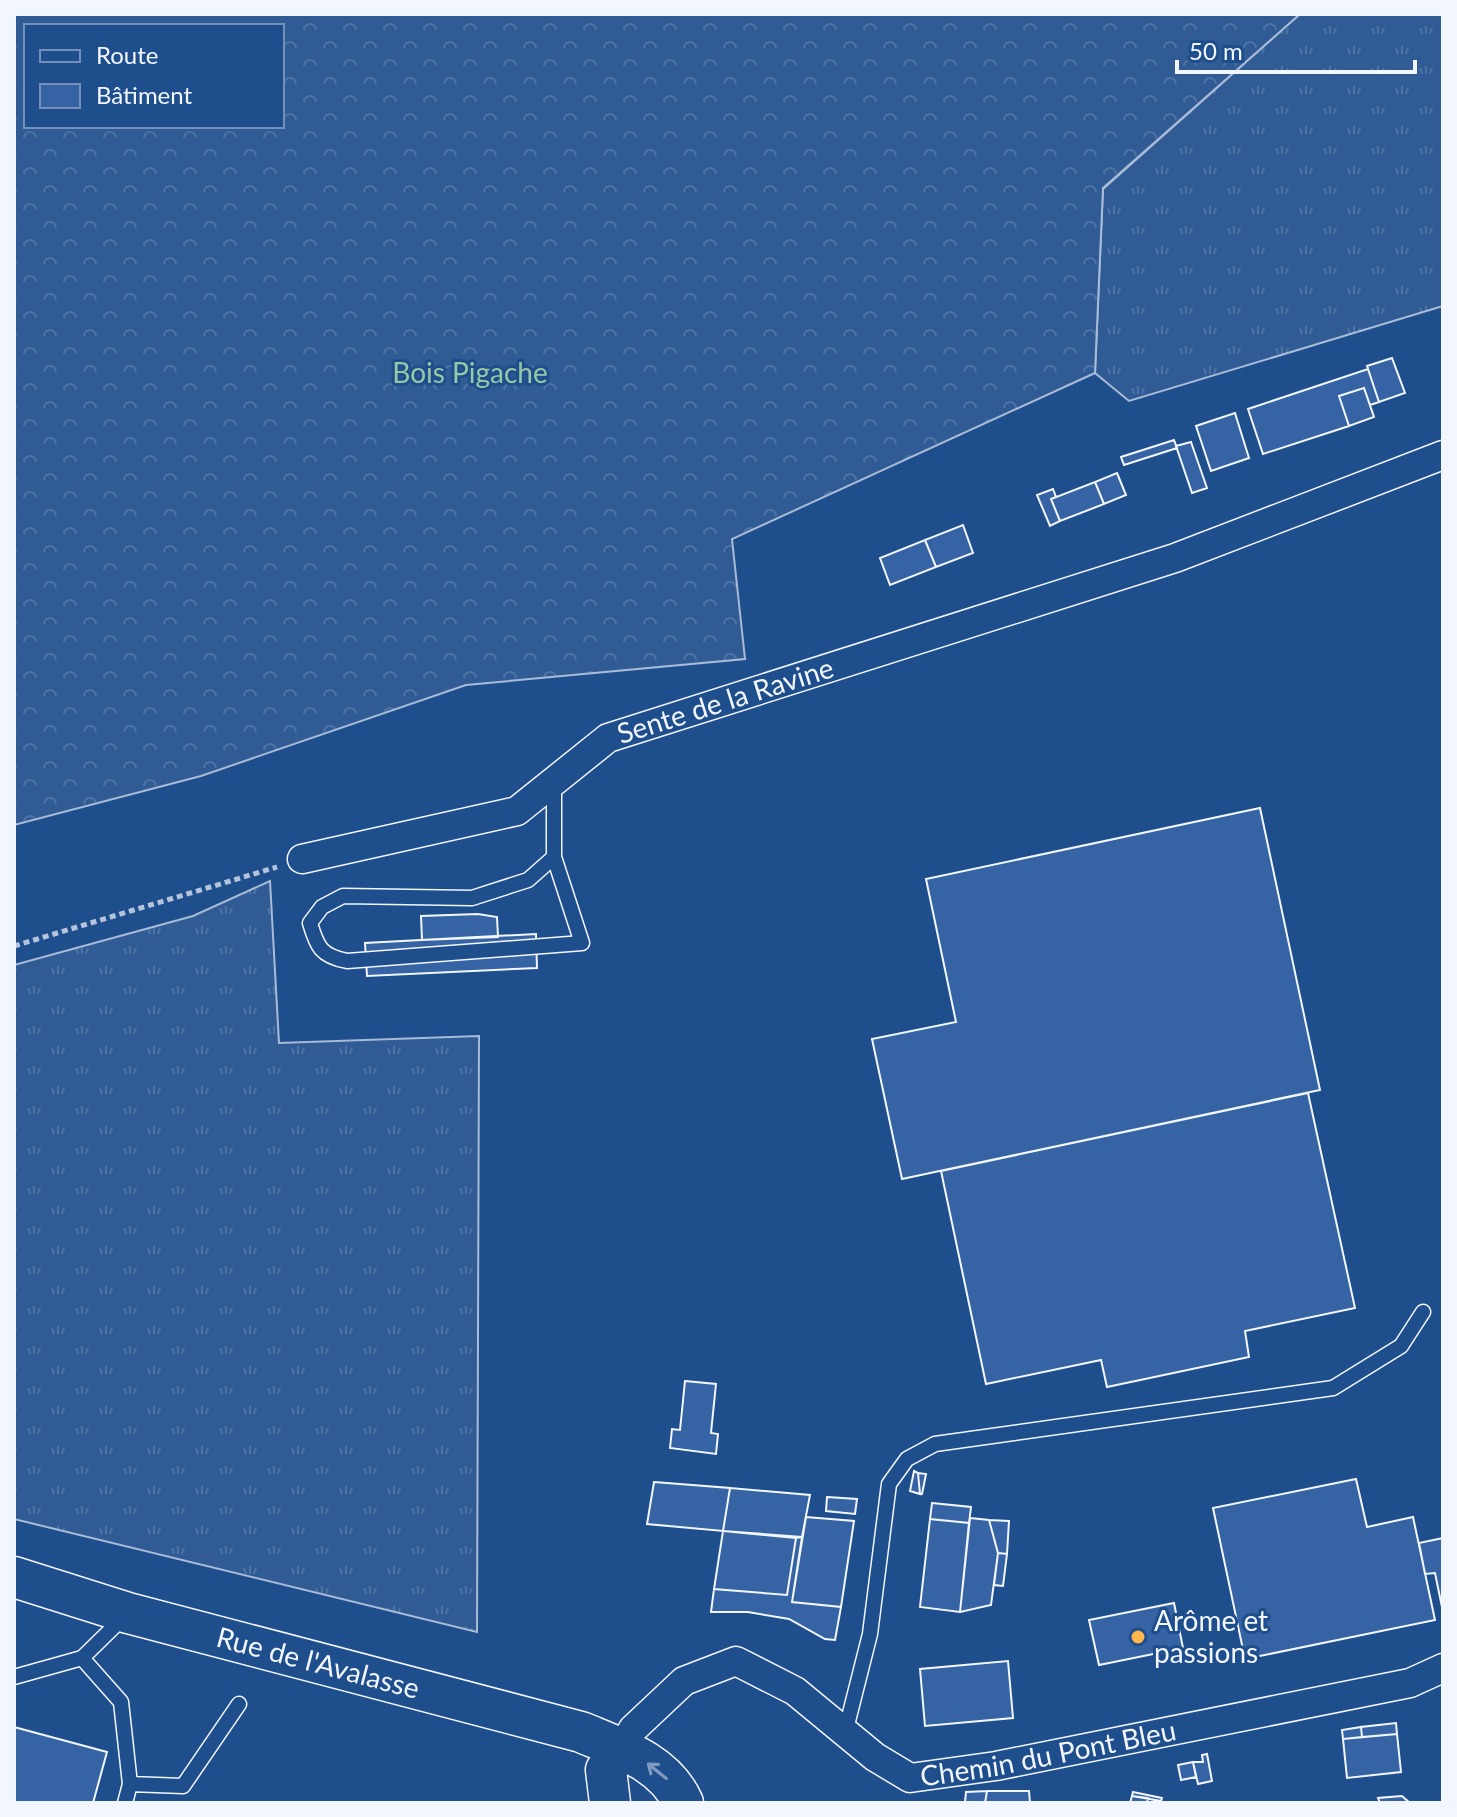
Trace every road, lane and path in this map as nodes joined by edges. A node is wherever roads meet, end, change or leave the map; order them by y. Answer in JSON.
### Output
{"nodes":[{"id":1,"x":1443,"y":455,"type":"edge"},
{"id":2,"x":554,"y":782,"type":"junction"},
{"id":3,"x":554,"y":857,"type":"junction"},
{"id":4,"x":302,"y":859,"type":"joint"},
{"id":5,"x":14,"y":946,"type":"edge"},
{"id":6,"x":1423,"y":1312,"type":"dead end"},
{"id":7,"x":14,"y":1577,"type":"edge"},
{"id":8,"x":128,"y":1613,"type":"junction"},
{"id":9,"x":82,"y":1658,"type":"junction"},
{"id":10,"x":1443,"y":1668,"type":"edge"},
{"id":11,"x":14,"y":1677,"type":"edge"},
{"id":12,"x":239,"y":1704,"type":"dead end"},
{"id":13,"x":845,"y":1733,"type":"junction"},
{"id":14,"x":621,"y":1749,"type":"junction"},
{"id":15,"x":130,"y":1784,"type":"junction"},
{"id":16,"x":125,"y":1803,"type":"edge"},
{"id":17,"x":610,"y":1803,"type":"edge"},
{"id":18,"x":683,"y":1803,"type":"edge"}],
"edges":[{"from":1,"to":2,"type":"street","name":"Sente de la Ravine"},
{"from":2,"to":3,"type":"lane"},
{"from":2,"to":4,"type":"street","name":"Sente de la Ravine"},
{"from":3,"to":3,"type":"lane"},
{"from":4,"to":5,"type":"path"},
{"from":6,"to":13,"type":"lane"},
{"from":7,"to":8,"type":"main road","name":"Rue de l'Avalasse"},
{"from":8,"to":9,"type":"lane"},
{"from":8,"to":14,"type":"main road","name":"Rue de l'Avalasse"},
{"from":9,"to":11,"type":"lane"},
{"from":9,"to":15,"type":"lane"},
{"from":10,"to":13,"type":"street","name":"Chemin du Pont Bleu"},
{"from":12,"to":15,"type":"lane"},
{"from":13,"to":14,"type":"street","name":"Chemin du Pont Bleu"},
{"from":14,"to":17,"type":"main road"},
{"from":18,"to":14,"type":"main road","name":"Rue de l'Avalasse","one_way":true},
{"from":15,"to":16,"type":"lane"}]}
